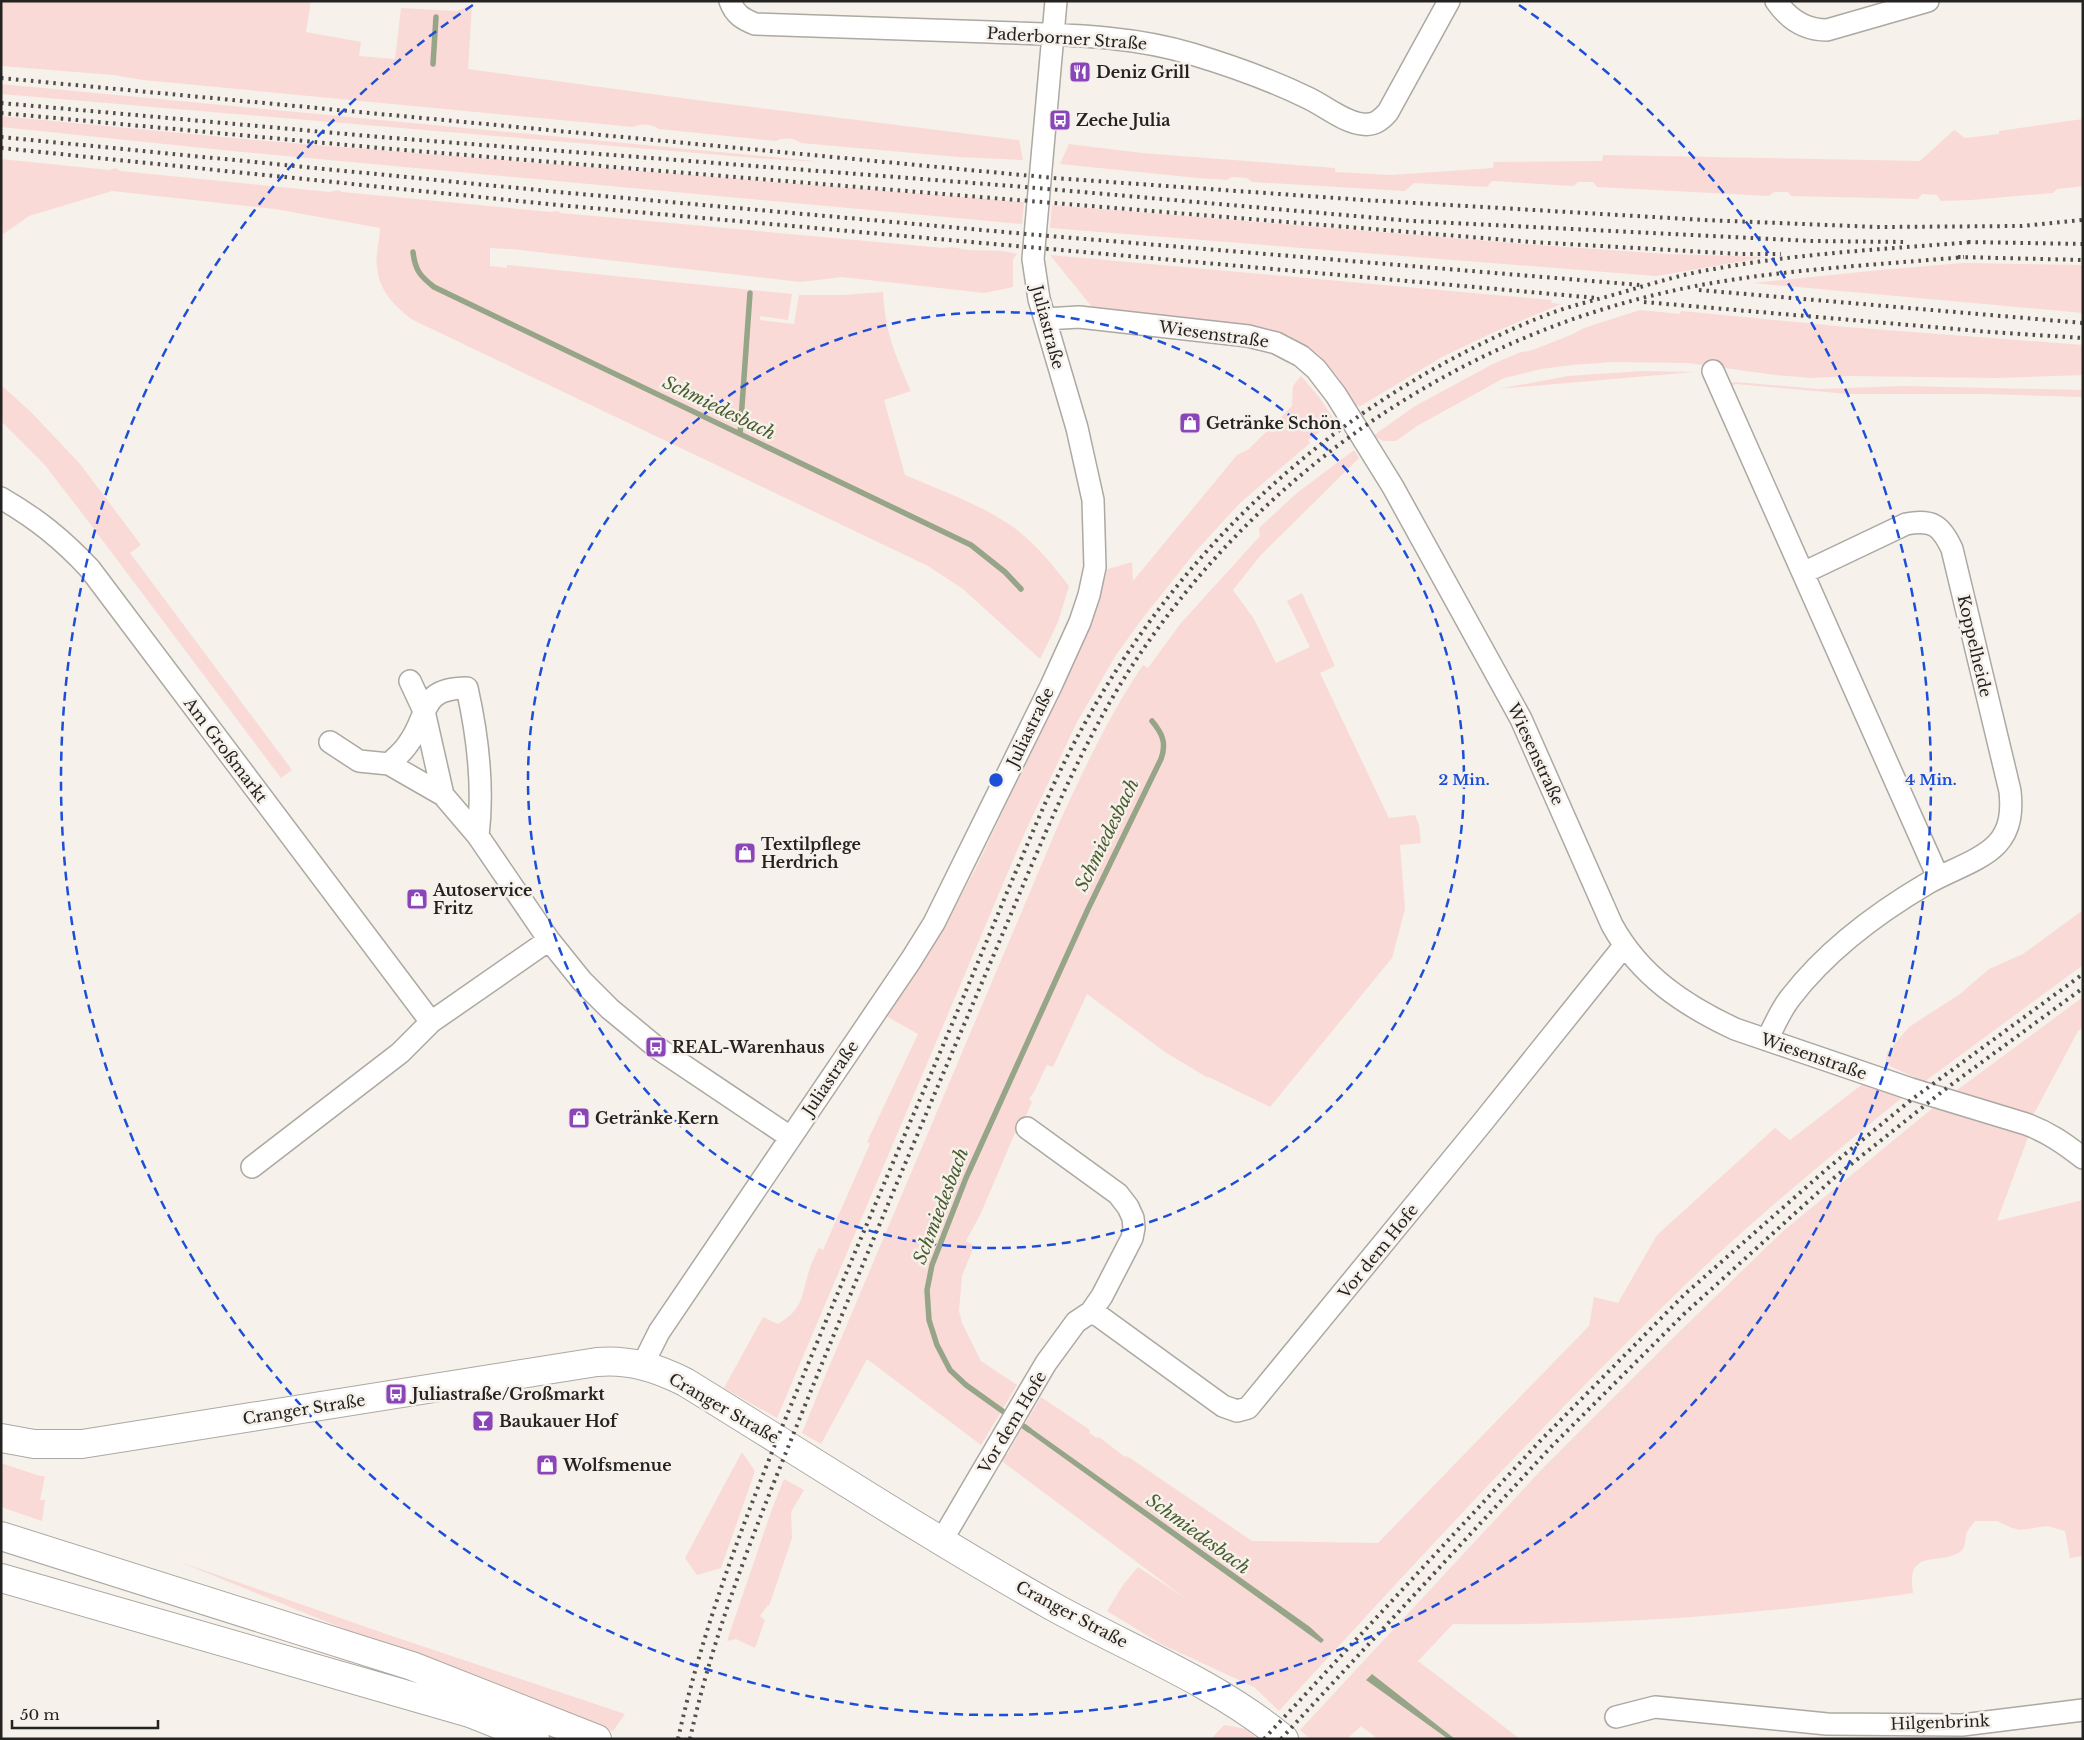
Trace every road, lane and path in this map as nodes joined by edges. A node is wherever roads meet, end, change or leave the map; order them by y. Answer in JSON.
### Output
{"nodes":[{"id":1,"x":730,"y":1,"type":"edge"},
{"id":2,"x":1056,"y":1,"type":"edge"},
{"id":3,"x":1449,"y":1,"type":"edge"},
{"id":4,"x":1776,"y":1,"type":"edge"},
{"id":5,"x":1928,"y":1,"type":"edge"},
{"id":6,"x":1053,"y":34,"type":"junction"},
{"id":7,"x":1045,"y":319,"type":"junction"},
{"id":8,"x":1713,"y":371,"type":"dead end"},
{"id":9,"x":1,"y":498,"type":"edge"},
{"id":10,"x":1803,"y":573,"type":"junction"},
{"id":11,"x":410,"y":681,"type":"dead end"},
{"id":12,"x":424,"y":711,"type":"junction"},
{"id":13,"x":330,"y":742,"type":"dead end"},
{"id":14,"x":389,"y":764,"type":"junction"},
{"id":15,"x":443,"y":795,"type":"junction"},
{"id":16,"x":478,"y":836,"type":"junction"},
{"id":17,"x":1938,"y":877,"type":"junction"},
{"id":18,"x":549,"y":940,"type":"junction"},
{"id":19,"x":1624,"y":946,"type":"junction"},
{"id":20,"x":431,"y":1022,"type":"junction"},
{"id":21,"x":1767,"y":1040,"type":"junction"},
{"id":22,"x":1027,"y":1128,"type":"dead end"},
{"id":23,"x":790,"y":1137,"type":"junction"},
{"id":24,"x":2083,"y":1158,"type":"edge"},
{"id":25,"x":252,"y":1167,"type":"dead end"},
{"id":26,"x":1091,"y":1312,"type":"junction"},
{"id":27,"x":642,"y":1366,"type":"junction"},
{"id":28,"x":1,"y":1438,"type":"edge"},
{"id":29,"x":1,"y":1536,"type":"edge"},
{"id":30,"x":942,"y":1540,"type":"junction"},
{"id":31,"x":1,"y":1578,"type":"edge"},
{"id":32,"x":1,"y":1594,"type":"edge"},
{"id":33,"x":57,"y":1594,"type":"junction"},
{"id":34,"x":2083,"y":1710,"type":"edge"},
{"id":35,"x":1616,"y":1717,"type":"dead end"},
{"id":36,"x":1824,"y":1731,"type":"edge"},
{"id":37,"x":535,"y":1739,"type":"edge"},
{"id":38,"x":597,"y":1739,"type":"edge"},
{"id":39,"x":1284,"y":1739,"type":"edge"}],
"edges":[{"from":1,"to":6,"type":"street","name":"Paderborner Straße"},
{"from":2,"to":6,"type":"street","name":"Juliastraße"},
{"from":3,"to":6,"type":"street","name":"Paderborner Straße"},
{"from":4,"to":5,"type":"street"},
{"from":6,"to":7,"type":"street","name":"Juliastraße"},
{"from":7,"to":19,"type":"street","name":"Wiesenstraße"},
{"from":7,"to":23,"type":"street","name":"Juliastraße"},
{"from":8,"to":10,"type":"street"},
{"from":9,"to":20,"type":"street","name":"Am Großmarkt"},
{"from":10,"to":17,"type":"street"},
{"from":10,"to":17,"type":"street","name":"Koppelheide"},
{"from":11,"to":12,"type":"street"},
{"from":12,"to":14,"type":"street"},
{"from":12,"to":15,"type":"street"},
{"from":12,"to":16,"type":"street"},
{"from":13,"to":14,"type":"street"},
{"from":14,"to":15,"type":"street"},
{"from":15,"to":16,"type":"street"},
{"from":16,"to":18,"type":"street"},
{"from":17,"to":21,"type":"street","name":"Koppelheide"},
{"from":18,"to":20,"type":"street"},
{"from":18,"to":23,"type":"street"},
{"from":19,"to":21,"type":"street","name":"Wiesenstraße"},
{"from":19,"to":26,"type":"street","name":"Vor dem Hofe"},
{"from":20,"to":25,"type":"street"},
{"from":21,"to":24,"type":"street","name":"Wiesenstraße"},
{"from":22,"to":26,"type":"street","name":"Vor dem Hofe"},
{"from":23,"to":27,"type":"street","name":"Juliastraße"},
{"from":26,"to":30,"type":"street","name":"Vor dem Hofe"},
{"from":27,"to":28,"type":"main road","name":"Cranger Straße"},
{"from":27,"to":30,"type":"main road","name":"Cranger Straße"},
{"from":29,"to":38,"type":"main road"},
{"from":30,"to":39,"type":"main road","name":"Cranger Straße"},
{"from":31,"to":33,"type":"main road"},
{"from":32,"to":33,"type":"main road"},
{"from":33,"to":37,"type":"main road"},
{"from":34,"to":36,"type":"street","name":"Hilgenbrink"},
{"from":35,"to":36,"type":"street","name":"Hilgenbrink"}]}
